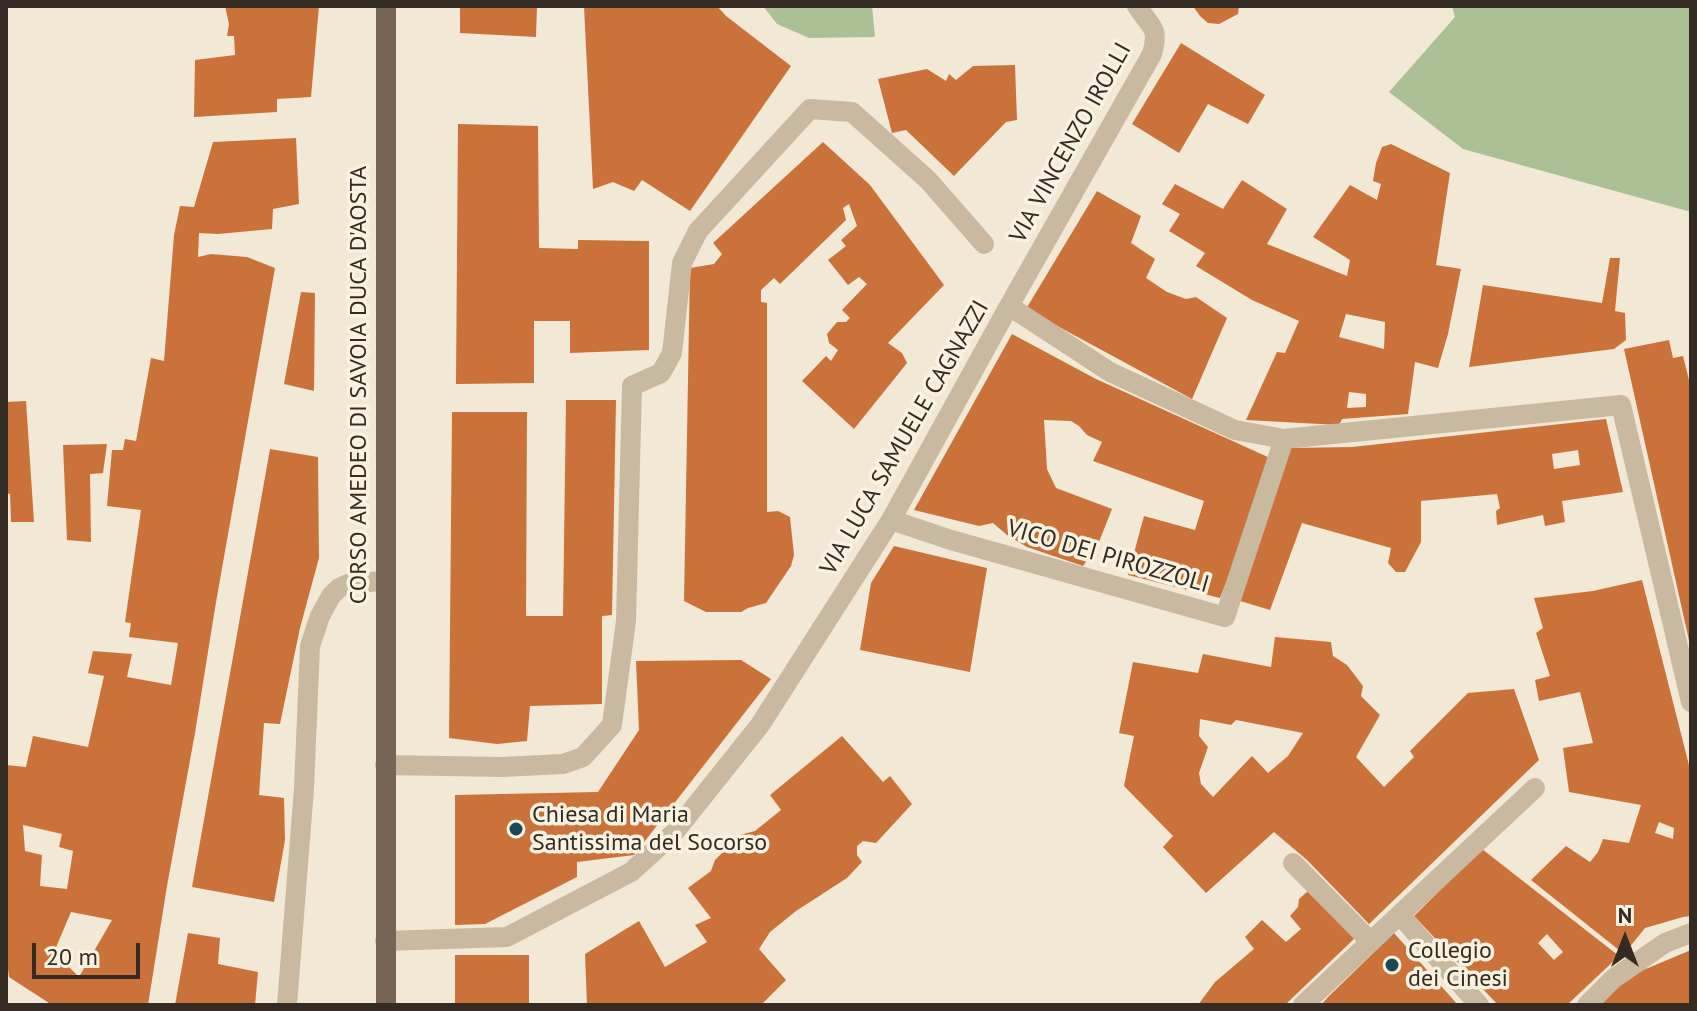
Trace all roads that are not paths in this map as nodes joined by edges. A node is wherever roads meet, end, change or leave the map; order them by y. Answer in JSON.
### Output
{"nodes":[{"id":1,"x":386,"y":6,"type":"edge"},
{"id":2,"x":1137,"y":6,"type":"edge"},
{"id":3,"x":984,"y":244,"type":"dead end"},
{"id":4,"x":1009,"y":306,"type":"junction"},
{"id":5,"x":1284,"y":439,"type":"junction"},
{"id":6,"x":891,"y":520,"type":"junction"},
{"id":7,"x":385,"y":581,"type":"junction"},
{"id":8,"x":1691,"y":702,"type":"edge"},
{"id":9,"x":385,"y":765,"type":"junction"},
{"id":10,"x":1535,"y":788,"type":"dead end"},
{"id":11,"x":1293,"y":863,"type":"dead end"},
{"id":12,"x":1400,"y":915,"type":"junction"},
{"id":13,"x":1691,"y":933,"type":"edge"},
{"id":14,"x":385,"y":941,"type":"junction"},
{"id":15,"x":1371,"y":942,"type":"junction"},
{"id":16,"x":287,"y":1005,"type":"edge"},
{"id":17,"x":386,"y":1005,"type":"edge"},
{"id":18,"x":1303,"y":1005,"type":"edge"},
{"id":19,"x":1479,"y":1005,"type":"edge"},
{"id":20,"x":1587,"y":1005,"type":"edge"}],
"edges":[{"from":1,"to":7,"type":"main road","name":"CORSO AMEDEO DI SAVOIA DUCA D'AOSTA"},
{"from":2,"to":4,"type":"street","name":"VIA VINCENZO IROLLI"},
{"from":3,"to":9,"type":"street"},
{"from":4,"to":5,"type":"street","name":"VIA LUCA SAMUELE CAGNAZZI"},
{"from":4,"to":6,"type":"street","name":"VIA LUCA SAMUELE CAGNAZZI"},
{"from":5,"to":6,"type":"street","name":"VICO DEI PIROZZOLI"},
{"from":5,"to":8,"type":"street","name":"VIA LUCA SAMUELE CAGNAZZI"},
{"from":6,"to":14,"type":"street","name":"VIA LUCA SAMUELE CAGNAZZI"},
{"from":7,"to":9,"type":"main road","name":"CORSO AMEDEO DI SAVOIA DUCA D'AOSTA"},
{"from":7,"to":16,"type":"street"},
{"from":9,"to":14,"type":"main road","name":"CORSO AMEDEO DI SAVOIA DUCA D'AOSTA"},
{"from":10,"to":12,"type":"street"},
{"from":11,"to":15,"type":"street"},
{"from":12,"to":15,"type":"street"},
{"from":12,"to":19,"type":"street"},
{"from":13,"to":20,"type":"street"},
{"from":14,"to":17,"type":"main road","name":"CORSO AMEDEO DI SAVOIA DUCA D'AOSTA"},
{"from":15,"to":18,"type":"street"}]}
